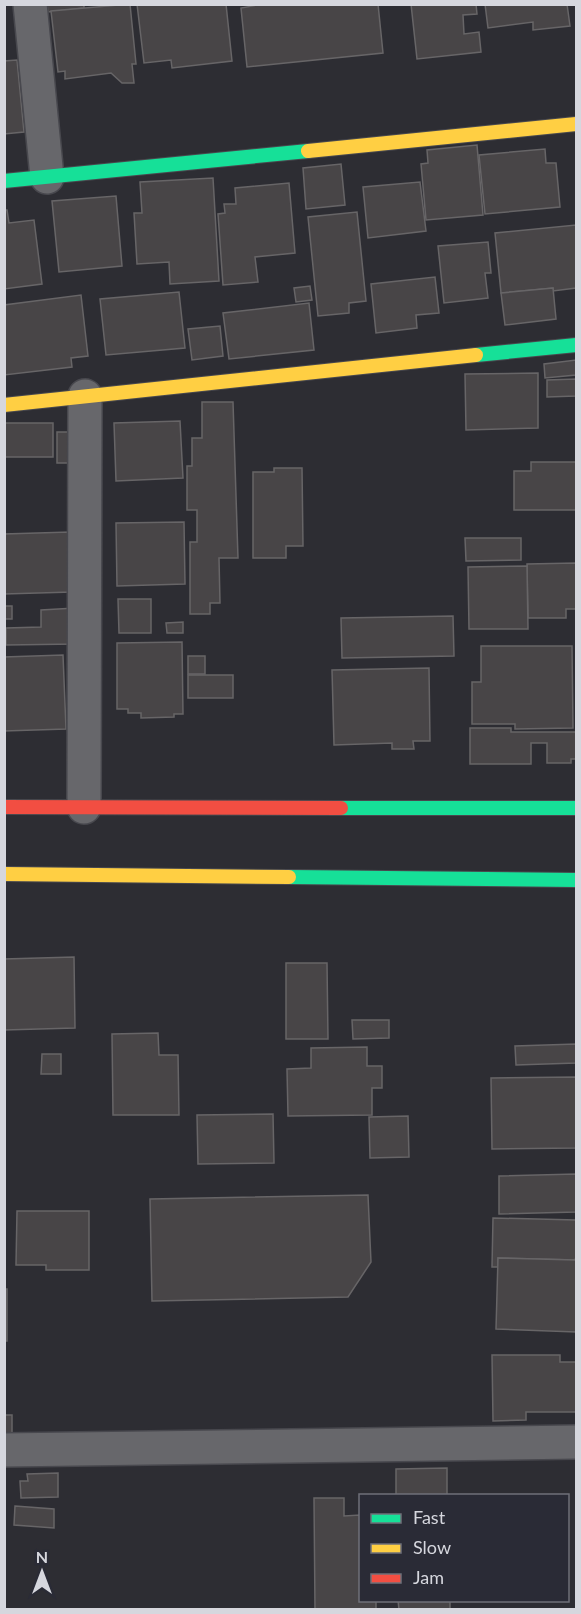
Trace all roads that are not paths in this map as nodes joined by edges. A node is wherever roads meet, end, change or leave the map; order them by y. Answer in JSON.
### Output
{"nodes":[{"id":1,"x":30,"y":4,"type":"edge"},
{"id":2,"x":576,"y":124,"type":"edge"},
{"id":3,"x":47,"y":177,"type":"junction"},
{"id":4,"x":4,"y":181,"type":"edge"},
{"id":5,"x":576,"y":345,"type":"edge"},
{"id":6,"x":86,"y":396,"type":"junction"},
{"id":7,"x":4,"y":405,"type":"edge"},
{"id":8,"x":4,"y":807,"type":"edge"},
{"id":9,"x":84,"y":807,"type":"junction"},
{"id":10,"x":576,"y":808,"type":"edge"},
{"id":11,"x":4,"y":874,"type":"edge"},
{"id":12,"x":576,"y":880,"type":"edge"},
{"id":13,"x":576,"y":1442,"type":"edge"},
{"id":14,"x":4,"y":1450,"type":"edge"}],
"edges":[{"from":1,"to":3,"type":"street"},
{"from":2,"to":3,"type":"street"},
{"from":3,"to":4,"type":"street"},
{"from":5,"to":6,"type":"street"},
{"from":6,"to":7,"type":"street"},
{"from":6,"to":9,"type":"street"},
{"from":8,"to":9,"type":"street"},
{"from":9,"to":10,"type":"street"},
{"from":11,"to":12,"type":"street"},
{"from":13,"to":14,"type":"street"}]}
